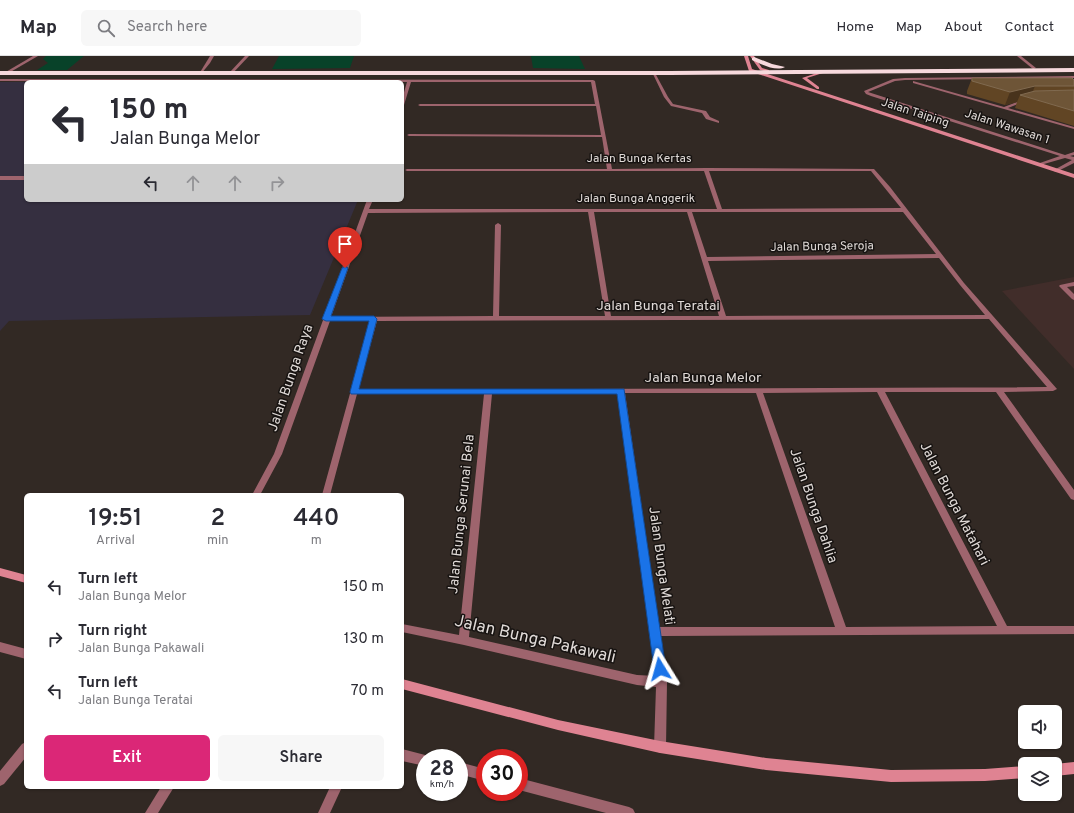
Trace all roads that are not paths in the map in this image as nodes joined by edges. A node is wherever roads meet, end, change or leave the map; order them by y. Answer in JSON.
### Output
{"nodes":[{"id":1,"x":36,"y":56,"type":"edge"},
{"id":2,"x":212,"y":56,"type":"edge"},
{"id":3,"x":248,"y":56,"type":"edge"},
{"id":4,"x":746,"y":56,"type":"edge"},
{"id":5,"x":1019,"y":56,"type":"edge"},
{"id":6,"x":753,"y":58,"type":"edge"},
{"id":7,"x":1034,"y":68,"type":"junction"},
{"id":8,"x":797,"y":69,"type":"junction"},
{"id":9,"x":1074,"y":69,"type":"edge"},
{"id":10,"x":750,"y":70,"type":"junction"},
{"id":11,"x":1067,"y":70,"type":"junction"},
{"id":12,"x":760,"y":71,"type":"junction"},
{"id":13,"x":1024,"y":71,"type":"junction"},
{"id":14,"x":651,"y":72,"type":"junction"},
{"id":15,"x":771,"y":72,"type":"junction"},
{"id":16,"x":824,"y":72,"type":"junction"},
{"id":17,"x":3,"y":73,"type":"edge"},
{"id":18,"x":200,"y":73,"type":"junction"},
{"id":19,"x":231,"y":73,"type":"junction"},
{"id":20,"x":1054,"y":74,"type":"junction"},
{"id":21,"x":1059,"y":77,"type":"junction"},
{"id":22,"x":1074,"y":77,"type":"edge"},
{"id":23,"x":905,"y":79,"type":"junction"},
{"id":24,"x":0,"y":80,"type":"edge"},
{"id":25,"x":410,"y":80,"type":"junction"},
{"id":26,"x":1069,"y":83,"type":"edge"},
{"id":27,"x":818,"y":88,"type":"junction"},
{"id":28,"x":404,"y":99,"type":"edge"},
{"id":29,"x":1032,"y":101,"type":"edge"},
{"id":30,"x":420,"y":105,"type":"dead end"},
{"id":31,"x":597,"y":105,"type":"junction"},
{"id":32,"x":1004,"y":108,"type":"junction"},
{"id":33,"x":717,"y":122,"type":"dead end"},
{"id":34,"x":1074,"y":128,"type":"edge"},
{"id":35,"x":409,"y":135,"type":"dead end"},
{"id":36,"x":603,"y":136,"type":"junction"},
{"id":37,"x":1074,"y":153,"type":"edge"},
{"id":38,"x":1063,"y":156,"type":"junction"},
{"id":39,"x":1074,"y":160,"type":"edge"},
{"id":40,"x":1046,"y":162,"type":"junction"},
{"id":41,"x":1039,"y":165,"type":"junction"},
{"id":42,"x":1062,"y":167,"type":"junction"},
{"id":43,"x":610,"y":169,"type":"junction"},
{"id":44,"x":706,"y":169,"type":"junction"},
{"id":45,"x":407,"y":170,"type":"dead end"},
{"id":46,"x":1056,"y":171,"type":"junction"},
{"id":47,"x":1074,"y":171,"type":"edge"},
{"id":48,"x":1074,"y":176,"type":"edge"},
{"id":49,"x":0,"y":178,"type":"edge"},
{"id":50,"x":24,"y":178,"type":"edge"},
{"id":51,"x":369,"y":202,"type":"edge"},
{"id":52,"x":591,"y":210,"type":"junction"},
{"id":53,"x":689,"y":210,"type":"junction"},
{"id":54,"x":720,"y":210,"type":"junction"},
{"id":55,"x":905,"y":210,"type":"junction"},
{"id":56,"x":367,"y":211,"type":"junction"},
{"id":57,"x":498,"y":225,"type":"dead end"},
{"id":58,"x":940,"y":256,"type":"junction"},
{"id":59,"x":704,"y":259,"type":"junction"},
{"id":60,"x":1074,"y":284,"type":"edge"},
{"id":61,"x":1074,"y":298,"type":"edge"},
{"id":62,"x":608,"y":315,"type":"dead end"},
{"id":63,"x":990,"y":317,"type":"junction"},
{"id":64,"x":496,"y":318,"type":"junction"},
{"id":65,"x":723,"y":318,"type":"junction"},
{"id":66,"x":326,"y":319,"type":"junction"},
{"id":67,"x":374,"y":319,"type":"junction"},
{"id":68,"x":880,"y":390,"type":"junction"},
{"id":69,"x":999,"y":390,"type":"junction"},
{"id":70,"x":621,"y":391,"type":"junction"},
{"id":71,"x":759,"y":391,"type":"junction"},
{"id":72,"x":354,"y":392,"type":"junction"},
{"id":73,"x":488,"y":392,"type":"junction"},
{"id":74,"x":257,"y":493,"type":"edge"},
{"id":75,"x":327,"y":493,"type":"edge"},
{"id":76,"x":1074,"y":497,"type":"edge"},
{"id":77,"x":0,"y":572,"type":"edge"},
{"id":78,"x":24,"y":578,"type":"edge"},
{"id":79,"x":404,"y":628,"type":"edge"},
{"id":80,"x":1004,"y":630,"type":"junction"},
{"id":81,"x":1074,"y":630,"type":"edge"},
{"id":82,"x":842,"y":631,"type":"junction"},
{"id":83,"x":655,"y":632,"type":"junction"},
{"id":84,"x":464,"y":640,"type":"junction"},
{"id":85,"x":0,"y":646,"type":"edge"},
{"id":86,"x":24,"y":653,"type":"edge"},
{"id":87,"x":662,"y":682,"type":"junction"},
{"id":88,"x":404,"y":685,"type":"edge"},
{"id":89,"x":660,"y":746,"type":"junction"},
{"id":90,"x":24,"y":750,"type":"edge"},
{"id":91,"x":404,"y":755,"type":"edge"},
{"id":92,"x":416,"y":758,"type":"edge"},
{"id":93,"x":1074,"y":768,"type":"edge"},
{"id":94,"x":1062,"y":769,"type":"edge"},
{"id":95,"x":1018,"y":773,"type":"edge"},
{"id":96,"x":0,"y":780,"type":"edge"},
{"id":97,"x":528,"y":786,"type":"edge"},
{"id":98,"x":167,"y":789,"type":"edge"},
{"id":99,"x":335,"y":789,"type":"edge"},
{"id":100,"x":151,"y":813,"type":"edge"},
{"id":101,"x":324,"y":813,"type":"edge"},
{"id":102,"x":629,"y":813,"type":"edge"}],
"edges":[{"from":1,"to":17,"type":"street"},
{"from":2,"to":18,"type":"street"},
{"from":3,"to":19,"type":"street"},
{"from":4,"to":10,"type":"main road"},
{"from":5,"to":7,"type":"street"},
{"from":6,"to":8,"type":"highway"},
{"from":6,"to":12,"type":"main road"},
{"from":7,"to":8,"type":"highway"},
{"from":7,"to":9,"type":"highway"},
{"from":8,"to":12,"type":"highway"},
{"from":9,"to":11,"type":"highway"},
{"from":10,"to":12,"type":"highway"},
{"from":10,"to":14,"type":"highway"},
{"from":11,"to":13,"type":"highway"},
{"from":11,"to":20,"type":"street"},
{"from":12,"to":14,"type":"highway"},
{"from":12,"to":15,"type":"highway"},
{"from":12,"to":41,"type":"main road","name":"Jalan Taiping"},
{"from":13,"to":16,"type":"highway"},
{"from":13,"to":20,"type":"street"},
{"from":14,"to":19,"type":"highway"},
{"from":14,"to":33,"type":"street"},
{"from":15,"to":16,"type":"highway"},
{"from":15,"to":27,"type":"main road","name":"Jalan Taiping"},
{"from":16,"to":27,"type":"main road"},
{"from":17,"to":18,"type":"highway"},
{"from":18,"to":19,"type":"highway"},
{"from":20,"to":21,"type":"street"},
{"from":21,"to":22,"type":"street"},
{"from":21,"to":23,"type":"street"},
{"from":21,"to":26,"type":"street"},
{"from":23,"to":32,"type":"street"},
{"from":23,"to":38,"type":"street","name":"Jalan Wawasan 1"},
{"from":24,"to":25,"type":"street"},
{"from":25,"to":28,"type":"street"},
{"from":25,"to":31,"type":"street"},
{"from":27,"to":40,"type":"main road","name":"Jalan Taiping"},
{"from":29,"to":32,"type":"street"},
{"from":30,"to":31,"type":"street"},
{"from":31,"to":36,"type":"street"},
{"from":32,"to":34,"type":"street"},
{"from":35,"to":36,"type":"street"},
{"from":36,"to":43,"type":"street"},
{"from":37,"to":38,"type":"street"},
{"from":38,"to":39,"type":"street","name":"Jalan Wawasan 1"},
{"from":38,"to":40,"type":"street"},
{"from":39,"to":42,"type":"street"},
{"from":40,"to":41,"type":"street"},
{"from":40,"to":42,"type":"main road","name":"Jalan Taiping"},
{"from":41,"to":46,"type":"main road","name":"Jalan Taiping"},
{"from":42,"to":46,"type":"street"},
{"from":42,"to":47,"type":"main road","name":"Jalan Taiping"},
{"from":43,"to":44,"type":"street","name":"Jalan Bunga Kertas"},
{"from":43,"to":45,"type":"street","name":"Jalan Bunga Kertas"},
{"from":44,"to":54,"type":"street"},
{"from":44,"to":55,"type":"street","name":"Jalan Bunga Kertas"},
{"from":46,"to":48,"type":"main road","name":"Jalan Taiping"},
{"from":49,"to":50,"type":"street"},
{"from":51,"to":56,"type":"street","name":"Jalan Bunga Raya"},
{"from":52,"to":53,"type":"street","name":"Jalan Bunga Anggerik"},
{"from":52,"to":56,"type":"street","name":"Jalan Bunga Anggerik"},
{"from":52,"to":62,"type":"street"},
{"from":53,"to":54,"type":"street","name":"Jalan Bunga Anggerik"},
{"from":53,"to":59,"type":"street"},
{"from":54,"to":55,"type":"street","name":"Jalan Bunga Anggerik"},
{"from":55,"to":58,"type":"street"},
{"from":56,"to":66,"type":"street","name":"Jalan Bunga Raya"},
{"from":57,"to":64,"type":"street"},
{"from":58,"to":59,"type":"street","name":"Jalan Bunga Seroja"},
{"from":58,"to":63,"type":"street"},
{"from":59,"to":65,"type":"street"},
{"from":60,"to":61,"type":"street"},
{"from":63,"to":65,"type":"street","name":"Jalan Bunga Teratai"},
{"from":63,"to":69,"type":"street","name":"Jalan Bunga Melor"},
{"from":64,"to":65,"type":"street","name":"Jalan Bunga Teratai"},
{"from":64,"to":67,"type":"street","name":"Jalan Bunga Teratai"},
{"from":66,"to":67,"type":"street","name":"Jalan Bunga Teratai"},
{"from":66,"to":74,"type":"street","name":"Jalan Bunga Raya"},
{"from":67,"to":72,"type":"street"},
{"from":68,"to":69,"type":"street","name":"Jalan Bunga Melor"},
{"from":68,"to":71,"type":"street","name":"Jalan Bunga Melor"},
{"from":68,"to":80,"type":"street","name":"Jalan Bunga Matahari"},
{"from":69,"to":76,"type":"street"},
{"from":70,"to":71,"type":"street","name":"Jalan Bunga Melor"},
{"from":70,"to":73,"type":"street","name":"Jalan Bunga Melor"},
{"from":70,"to":83,"type":"street","name":"Jalan Bunga Melati"},
{"from":71,"to":82,"type":"street","name":"Jalan Bunga Dahlia"},
{"from":72,"to":73,"type":"street","name":"Jalan Bunga Melor"},
{"from":72,"to":75,"type":"street"},
{"from":73,"to":84,"type":"street","name":"Jalan Bunga Serunai Bela"},
{"from":77,"to":78,"type":"main road"},
{"from":79,"to":84,"type":"street","name":"Jalan Bunga Pakawali"},
{"from":80,"to":81,"type":"street"},
{"from":80,"to":82,"type":"street"},
{"from":82,"to":83,"type":"street"},
{"from":83,"to":87,"type":"street","name":"Jalan Bunga Melati"},
{"from":84,"to":87,"type":"street","name":"Jalan Bunga Pakawali"},
{"from":85,"to":86,"type":"street"},
{"from":87,"to":89,"type":"street","name":"Jalan Bunga Melati"},
{"from":88,"to":89,"type":"main road"},
{"from":89,"to":95,"type":"main road"},
{"from":90,"to":96,"type":"street"},
{"from":91,"to":92,"type":"street"},
{"from":93,"to":94,"type":"main road"},
{"from":97,"to":102,"type":"street"},
{"from":98,"to":100,"type":"street"},
{"from":99,"to":101,"type":"street"}]}
